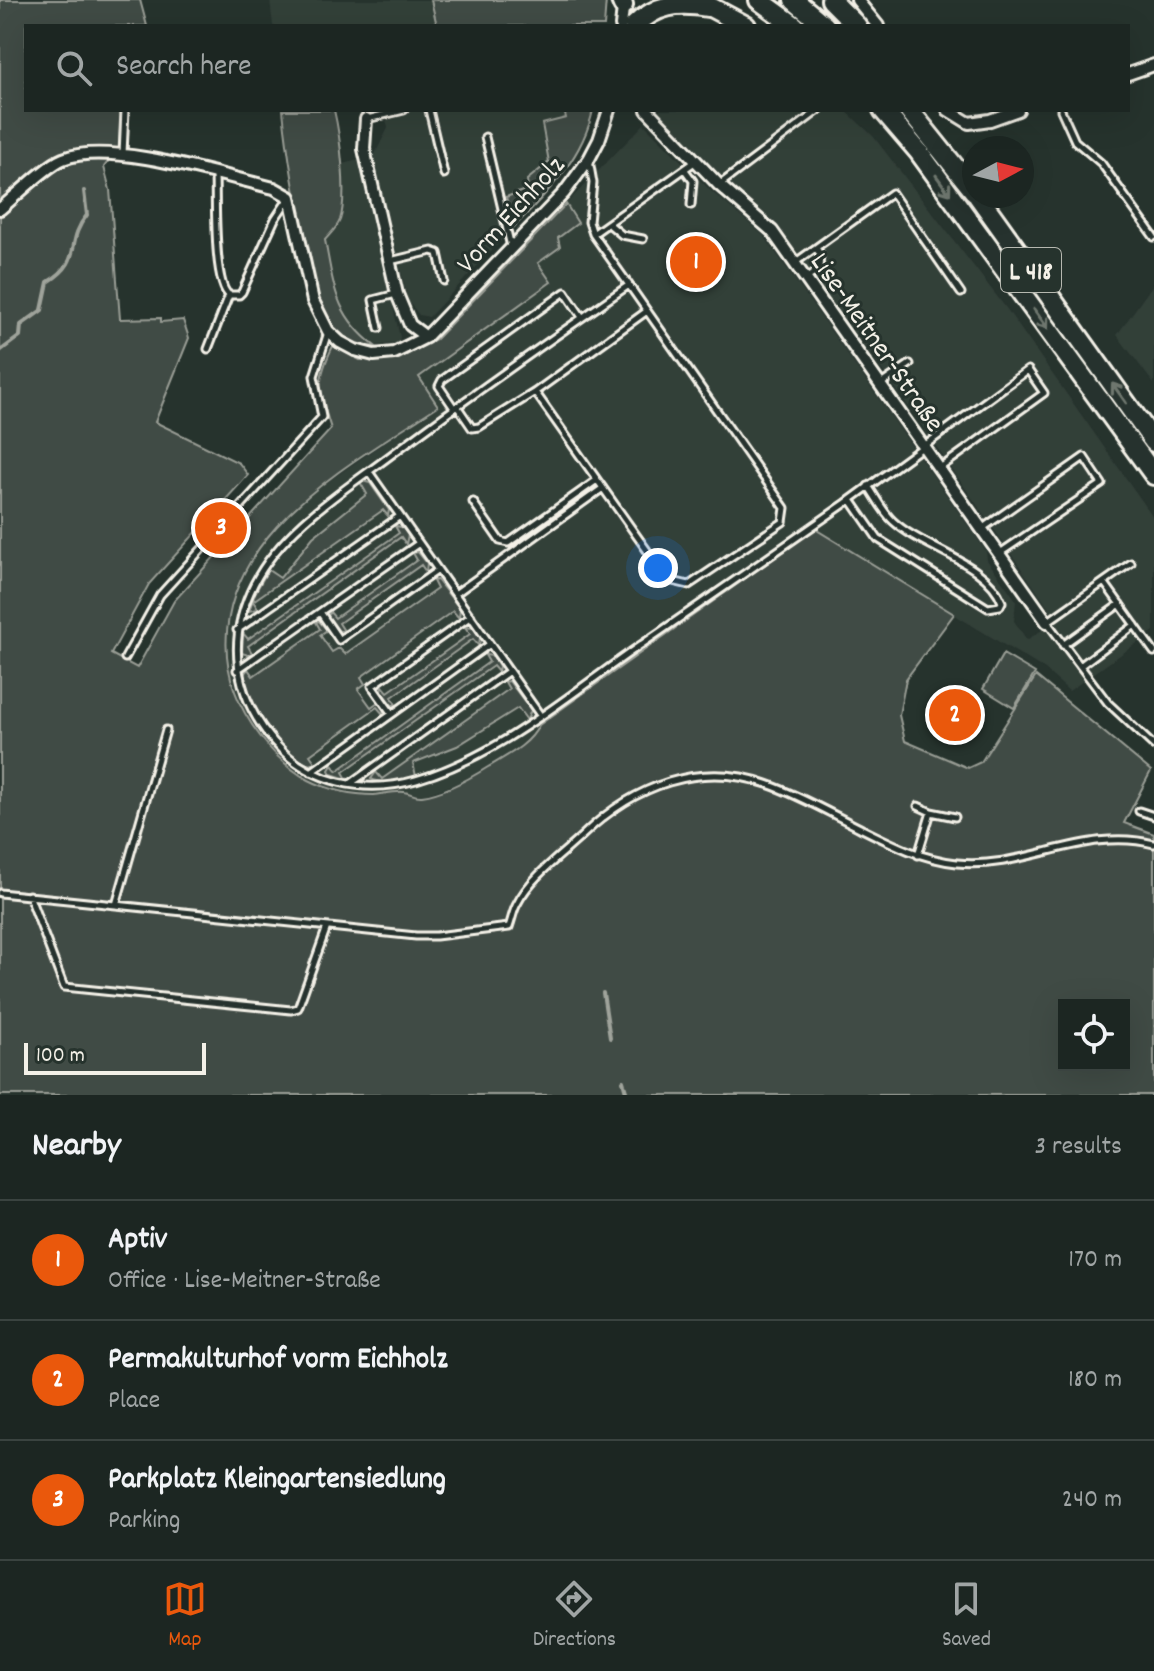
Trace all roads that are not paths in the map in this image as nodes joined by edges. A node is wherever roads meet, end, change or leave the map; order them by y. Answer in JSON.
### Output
{"nodes":[{"id":1,"x":759,"y":0,"type":"edge"},
{"id":2,"x":794,"y":0,"type":"edge"},
{"id":3,"x":831,"y":0,"type":"edge"},
{"id":4,"x":857,"y":0,"type":"edge"},
{"id":5,"x":623,"y":2,"type":"edge"},
{"id":6,"x":703,"y":3,"type":"edge"},
{"id":7,"x":621,"y":24,"type":"edge"},
{"id":8,"x":636,"y":24,"type":"edge"},
{"id":9,"x":742,"y":24,"type":"edge"},
{"id":10,"x":792,"y":24,"type":"edge"},
{"id":11,"x":823,"y":24,"type":"edge"},
{"id":12,"x":855,"y":24,"type":"edge"},
{"id":13,"x":876,"y":24,"type":"edge"},
{"id":14,"x":1154,"y":65,"type":"edge"},
{"id":15,"x":1130,"y":73,"type":"edge"},
{"id":16,"x":125,"y":112,"type":"edge"},
{"id":17,"x":429,"y":112,"type":"edge"},
{"id":18,"x":608,"y":112,"type":"edge"},
{"id":19,"x":649,"y":112,"type":"edge"},
{"id":20,"x":816,"y":112,"type":"edge"},
{"id":21,"x":911,"y":112,"type":"edge"},
{"id":22,"x":928,"y":112,"type":"edge"},
{"id":23,"x":951,"y":112,"type":"edge"},
{"id":24,"x":1012,"y":112,"type":"edge"},
{"id":25,"x":1062,"y":112,"type":"edge"},
{"id":26,"x":367,"y":113,"type":"edge"},
{"id":27,"x":889,"y":117,"type":"edge"},
{"id":28,"x":485,"y":137,"type":"dead end"},
{"id":29,"x":123,"y":154,"type":"junction"},
{"id":30,"x":589,"y":159,"type":"junction"},
{"id":31,"x":696,"y":161,"type":"junction"},
{"id":32,"x":962,"y":168,"type":"edge"},
{"id":33,"x":685,"y":170,"type":"junction"},
{"id":34,"x":444,"y":174,"type":"dead end"},
{"id":35,"x":215,"y":175,"type":"junction"},
{"id":36,"x":962,"y":175,"type":"edge"},
{"id":37,"x":719,"y":185,"type":"junction"},
{"id":38,"x":290,"y":197,"type":"junction"},
{"id":39,"x":691,"y":205,"type":"dead end"},
{"id":40,"x":987,"y":208,"type":"edge"},
{"id":41,"x":0,"y":209,"type":"edge"},
{"id":42,"x":609,"y":224,"type":"junction"},
{"id":43,"x":593,"y":234,"type":"junction"},
{"id":44,"x":1154,"y":237,"type":"edge"},
{"id":45,"x":643,"y":239,"type":"dead end"},
{"id":46,"x":511,"y":248,"type":"junction"},
{"id":47,"x":816,"y":248,"type":"junction"},
{"id":48,"x":389,"y":261,"type":"junction"},
{"id":49,"x":795,"y":263,"type":"junction"},
{"id":50,"x":806,"y":279,"type":"junction"},
{"id":51,"x":444,"y":281,"type":"dead end"},
{"id":52,"x":629,"y":285,"type":"junction"},
{"id":53,"x":961,"y":293,"type":"dead end"},
{"id":54,"x":397,"y":294,"type":"junction"},
{"id":55,"x":229,"y":295,"type":"junction"},
{"id":56,"x":647,"y":311,"type":"junction"},
{"id":57,"x":582,"y":317,"type":"junction"},
{"id":58,"x":379,"y":328,"type":"dead end"},
{"id":59,"x":328,"y":331,"type":"junction"},
{"id":60,"x":426,"y":337,"type":"junction"},
{"id":61,"x":208,"y":349,"type":"dead end"},
{"id":62,"x":910,"y":364,"type":"dead end"},
{"id":63,"x":880,"y":384,"type":"junction"},
{"id":64,"x":535,"y":392,"type":"junction"},
{"id":65,"x":455,"y":407,"type":"junction"},
{"id":66,"x":1154,"y":442,"type":"edge"},
{"id":67,"x":923,"y":445,"type":"junction"},
{"id":68,"x":939,"y":468,"type":"junction"},
{"id":69,"x":369,"y":472,"type":"junction"},
{"id":70,"x":1154,"y":475,"type":"edge"},
{"id":71,"x":597,"y":480,"type":"junction"},
{"id":72,"x":868,"y":486,"type":"junction"},
{"id":73,"x":603,"y":488,"type":"junction"},
{"id":74,"x":851,"y":500,"type":"junction"},
{"id":75,"x":473,"y":502,"type":"dead end"},
{"id":76,"x":400,"y":516,"type":"junction"},
{"id":77,"x":982,"y":529,"type":"junction"},
{"id":78,"x":419,"y":543,"type":"junction"},
{"id":79,"x":999,"y":554,"type":"junction"},
{"id":80,"x":1131,"y":563,"type":"dead end"},
{"id":81,"x":438,"y":570,"type":"junction"},
{"id":82,"x":1104,"y":582,"type":"junction"},
{"id":83,"x":455,"y":594,"type":"junction"},
{"id":84,"x":1120,"y":604,"type":"junction"},
{"id":85,"x":320,"y":612,"type":"junction"},
{"id":86,"x":471,"y":616,"type":"junction"},
{"id":87,"x":1047,"y":622,"type":"junction"},
{"id":88,"x":1135,"y":625,"type":"junction"},
{"id":89,"x":237,"y":630,"type":"junction"},
{"id":90,"x":490,"y":644,"type":"junction"},
{"id":91,"x":1063,"y":645,"type":"junction"},
{"id":92,"x":1154,"y":652,"type":"edge"},
{"id":93,"x":125,"y":658,"type":"dead end"},
{"id":94,"x":1080,"y":666,"type":"junction"},
{"id":95,"x":237,"y":670,"type":"junction"},
{"id":96,"x":509,"y":671,"type":"junction"},
{"id":97,"x":392,"y":714,"type":"junction"},
{"id":98,"x":540,"y":715,"type":"junction"},
{"id":99,"x":166,"y":730,"type":"dead end"},
{"id":100,"x":1154,"y":746,"type":"edge"},
{"id":101,"x":311,"y":772,"type":"junction"},
{"id":102,"x":349,"y":784,"type":"junction"},
{"id":103,"x":918,"y":806,"type":"dead end"},
{"id":104,"x":1139,"y":811,"type":"dead end"},
{"id":105,"x":931,"y":812,"type":"junction"},
{"id":106,"x":1154,"y":816,"type":"edge"},
{"id":107,"x":955,"y":817,"type":"dead end"},
{"id":108,"x":1154,"y":844,"type":"edge"},
{"id":109,"x":918,"y":855,"type":"junction"},
{"id":110,"x":0,"y":893,"type":"edge"},
{"id":111,"x":29,"y":895,"type":"junction"},
{"id":112,"x":116,"y":905,"type":"junction"},
{"id":113,"x":327,"y":927,"type":"junction"}],
"edges":[{"from":1,"to":10,"type":"highway"},
{"from":2,"to":11,"type":"highway"},
{"from":3,"to":12,"type":"highway"},
{"from":4,"to":13,"type":"street"},
{"from":5,"to":7,"type":"street"},
{"from":6,"to":8,"type":"highway"},
{"from":6,"to":9,"type":"highway"},
{"from":14,"to":15,"type":"street"},
{"from":16,"to":29,"type":"lane"},
{"from":17,"to":34,"type":"lane"},
{"from":18,"to":30,"type":"street","name":"Vorm Eichholz"},
{"from":19,"to":31,"type":"street","name":"Lise-Meitner-Straße"},
{"from":20,"to":37,"type":"lane"},
{"from":21,"to":36,"type":"highway"},
{"from":22,"to":32,"type":"highway"},
{"from":23,"to":24,"type":"street"},
{"from":25,"to":44,"type":"lane"},
{"from":26,"to":48,"type":"street"},
{"from":27,"to":70,"type":"highway","number":"L 418","one_way":true},
{"from":28,"to":46,"type":"lane"},
{"from":29,"to":35,"type":"street"},
{"from":29,"to":41,"type":"street"},
{"from":30,"to":43,"type":"lane"},
{"from":30,"to":46,"type":"street","name":"Vorm Eichholz"},
{"from":31,"to":33,"type":"lane"},
{"from":31,"to":37,"type":"street","name":"Lise-Meitner-Straße"},
{"from":33,"to":39,"type":"lane"},
{"from":33,"to":42,"type":"lane"},
{"from":35,"to":38,"type":"street"},
{"from":35,"to":55,"type":"lane"},
{"from":37,"to":49,"type":"street","name":"Lise-Meitner-Straße"},
{"from":38,"to":55,"type":"lane"},
{"from":38,"to":59,"type":"street"},
{"from":66,"to":40,"type":"highway","number":"L 418","one_way":true},
{"from":42,"to":43,"type":"lane"},
{"from":42,"to":45,"type":"lane"},
{"from":43,"to":52,"type":"lane"},
{"from":46,"to":60,"type":"street","name":"Vorm Eichholz"},
{"from":47,"to":49,"type":"lane"},
{"from":47,"to":50,"type":"lane"},
{"from":47,"to":53,"type":"lane"},
{"from":48,"to":51,"type":"lane"},
{"from":48,"to":54,"type":"street"},
{"from":49,"to":50,"type":"street","name":"Lise-Meitner-Straße"},
{"from":50,"to":63,"type":"street","name":"Lise-Meitner-Straße"},
{"from":52,"to":56,"type":"lane"},
{"from":52,"to":57,"type":"lane"},
{"from":54,"to":58,"type":"lane"},
{"from":54,"to":60,"type":"street"},
{"from":55,"to":61,"type":"lane"},
{"from":56,"to":64,"type":"lane"},
{"from":56,"to":73,"type":"lane"},
{"from":57,"to":65,"type":"lane"},
{"from":57,"to":65,"type":"lane"},
{"from":59,"to":60,"type":"street","name":"Vorm Eichholz"},
{"from":59,"to":93,"type":"lane"},
{"from":62,"to":63,"type":"lane"},
{"from":63,"to":67,"type":"street","name":"Lise-Meitner-Straße"},
{"from":64,"to":65,"type":"lane"},
{"from":64,"to":71,"type":"lane"},
{"from":65,"to":69,"type":"lane"},
{"from":67,"to":68,"type":"street","name":"Lise-Meitner-Straße"},
{"from":67,"to":68,"type":"lane"},
{"from":67,"to":72,"type":"lane"},
{"from":68,"to":77,"type":"street","name":"Lise-Meitner-Straße"},
{"from":69,"to":76,"type":"lane"},
{"from":69,"to":89,"type":"lane"},
{"from":71,"to":73,"type":"lane"},
{"from":71,"to":75,"type":"lane"},
{"from":72,"to":74,"type":"lane"},
{"from":72,"to":74,"type":"lane"},
{"from":73,"to":83,"type":"lane"},
{"from":74,"to":98,"type":"lane"},
{"from":76,"to":78,"type":"lane"},
{"from":76,"to":89,"type":"lane"},
{"from":77,"to":79,"type":"street","name":"Lise-Meitner-Straße"},
{"from":77,"to":79,"type":"lane"},
{"from":78,"to":81,"type":"lane"},
{"from":78,"to":85,"type":"lane"},
{"from":79,"to":87,"type":"street","name":"Lise-Meitner-Straße"},
{"from":80,"to":82,"type":"lane"},
{"from":81,"to":83,"type":"lane"},
{"from":81,"to":85,"type":"lane"},
{"from":82,"to":84,"type":"lane"},
{"from":82,"to":87,"type":"lane"},
{"from":83,"to":86,"type":"lane"},
{"from":84,"to":88,"type":"lane"},
{"from":84,"to":91,"type":"lane"},
{"from":85,"to":95,"type":"lane"},
{"from":86,"to":90,"type":"lane"},
{"from":86,"to":97,"type":"lane"},
{"from":87,"to":91,"type":"lane"},
{"from":88,"to":92,"type":"lane"},
{"from":88,"to":94,"type":"lane"},
{"from":89,"to":95,"type":"lane"},
{"from":90,"to":96,"type":"lane"},
{"from":90,"to":97,"type":"lane"},
{"from":91,"to":94,"type":"lane"},
{"from":94,"to":100,"type":"lane"},
{"from":95,"to":101,"type":"lane"},
{"from":96,"to":98,"type":"lane"},
{"from":96,"to":102,"type":"lane"},
{"from":97,"to":101,"type":"lane"},
{"from":98,"to":102,"type":"lane"},
{"from":99,"to":112,"type":"lane"},
{"from":101,"to":102,"type":"lane"},
{"from":103,"to":105,"type":"lane"},
{"from":104,"to":106,"type":"lane"},
{"from":105,"to":107,"type":"lane"},
{"from":105,"to":109,"type":"lane"},
{"from":108,"to":109,"type":"lane"},
{"from":109,"to":113,"type":"lane"},
{"from":110,"to":111,"type":"lane"},
{"from":111,"to":112,"type":"lane"},
{"from":111,"to":113,"type":"lane"},
{"from":112,"to":113,"type":"lane"}]}
